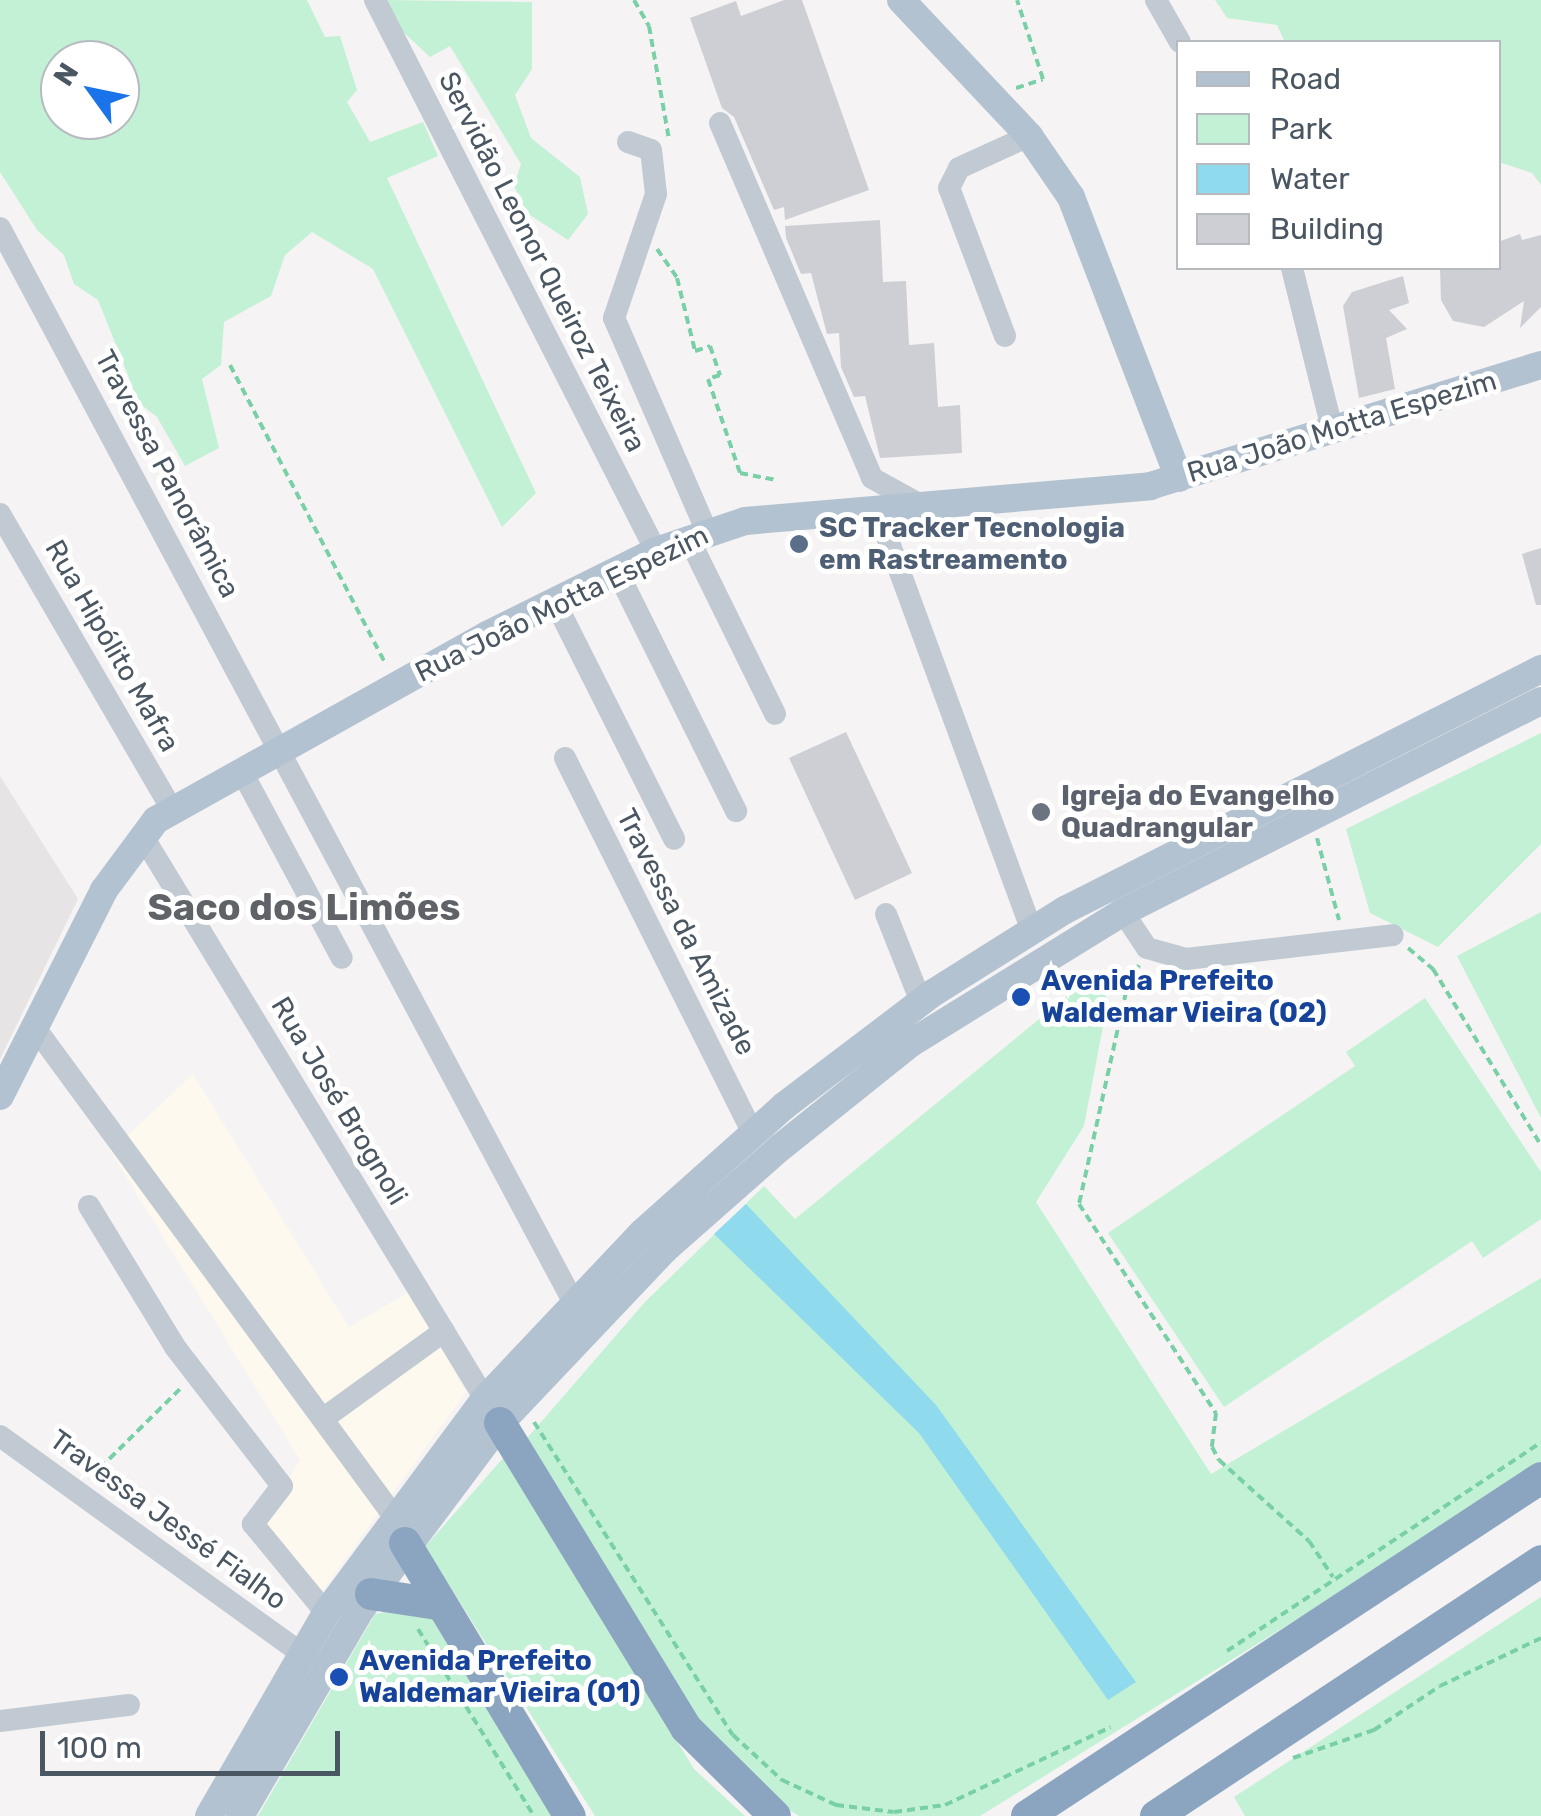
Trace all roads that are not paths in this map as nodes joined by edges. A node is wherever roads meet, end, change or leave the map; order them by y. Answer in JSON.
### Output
{"nodes":[{"id":1,"x":375,"y":0,"type":"edge"},
{"id":2,"x":900,"y":0,"type":"edge"},
{"id":3,"x":1156,"y":0,"type":"edge"},
{"id":4,"x":1179,"y":40,"type":"edge"},
{"id":5,"x":720,"y":123,"type":"dead end"},
{"id":6,"x":1029,"y":136,"type":"junction"},
{"id":7,"x":628,"y":142,"type":"dead end"},
{"id":8,"x":0,"y":228,"type":"edge"},
{"id":9,"x":1292,"y":270,"type":"edge"},
{"id":10,"x":1005,"y":336,"type":"dead end"},
{"id":11,"x":1541,"y":365,"type":"edge"},
{"id":12,"x":1332,"y":428,"type":"junction"},
{"id":13,"x":1179,"y":478,"type":"junction"},
{"id":14,"x":920,"y":504,"type":"junction"},
{"id":15,"x":876,"y":507,"type":"junction"},
{"id":16,"x":1,"y":516,"type":"edge"},
{"id":17,"x":697,"y":533,"type":"junction"},
{"id":18,"x":656,"y":551,"type":"junction"},
{"id":19,"x":617,"y":571,"type":"junction"},
{"id":20,"x":555,"y":602,"type":"junction"},
{"id":21,"x":1541,"y":669,"type":"edge"},
{"id":22,"x":1541,"y":701,"type":"edge"},
{"id":23,"x":775,"y":714,"type":"dead end"},
{"id":24,"x":282,"y":748,"type":"junction"},
{"id":25,"x":565,"y":758,"type":"dead end"},
{"id":26,"x":241,"y":770,"type":"junction"},
{"id":27,"x":172,"y":809,"type":"junction"},
{"id":28,"x":736,"y":811,"type":"dead end"},
{"id":29,"x":142,"y":834,"type":"junction"},
{"id":30,"x":674,"y":840,"type":"dead end"},
{"id":31,"x":1123,"y":912,"type":"junction"},
{"id":32,"x":886,"y":914,"type":"dead end"},
{"id":33,"x":1032,"y":930,"type":"junction"},
{"id":34,"x":1393,"y":935,"type":"road end"},
{"id":35,"x":342,"y":958,"type":"dead end"},
{"id":36,"x":927,"y":998,"type":"junction"},
{"id":37,"x":950,"y":1020,"type":"junction"},
{"id":38,"x":33,"y":1025,"type":"junction"},
{"id":39,"x":0,"y":1096,"type":"edge"},
{"id":40,"x":753,"y":1133,"type":"junction"},
{"id":41,"x":89,"y":1206,"type":"dead end"},
{"id":42,"x":573,"y":1301,"type":"junction"},
{"id":43,"x":444,"y":1331,"type":"junction"},
{"id":44,"x":504,"y":1411,"type":"junction"},
{"id":45,"x":324,"y":1418,"type":"junction"},
{"id":46,"x":0,"y":1436,"type":"edge"},
{"id":47,"x":1541,"y":1478,"type":"edge"},
{"id":48,"x":399,"y":1529,"type":"junction"},
{"id":49,"x":1541,"y":1562,"type":"edge"},
{"id":50,"x":371,"y":1594,"type":"junction"},
{"id":51,"x":423,"y":1610,"type":"junction"},
{"id":52,"x":326,"y":1613,"type":"junction"},
{"id":53,"x":300,"y":1653,"type":"junction"},
{"id":54,"x":129,"y":1705,"type":"dead end"},
{"id":55,"x":0,"y":1721,"type":"edge"},
{"id":56,"x":257,"y":1755,"type":"junction"},
{"id":57,"x":208,"y":1816,"type":"edge"},
{"id":58,"x":240,"y":1816,"type":"edge"},
{"id":59,"x":570,"y":1816,"type":"edge"},
{"id":60,"x":775,"y":1816,"type":"edge"},
{"id":61,"x":1027,"y":1816,"type":"edge"},
{"id":62,"x":1156,"y":1816,"type":"edge"}],
"edges":[{"from":1,"to":18,"type":"street","name":"Servidão Leonor Queiroz Teixeira"},
{"from":2,"to":6,"type":"main road"},
{"from":3,"to":4,"type":"street"},
{"from":5,"to":14,"type":"street"},
{"from":6,"to":10,"type":"street"},
{"from":6,"to":13,"type":"main road"},
{"from":7,"to":17,"type":"street"},
{"from":8,"to":24,"type":"street","name":"Travessa Panorâmica"},
{"from":9,"to":12,"type":"street"},
{"from":11,"to":12,"type":"main road","name":"Rua João Motta Espezim"},
{"from":12,"to":13,"type":"main road","name":"Rua João Motta Espezim"},
{"from":13,"to":14,"type":"main road","name":"Rua João Motta Espezim"},
{"from":14,"to":15,"type":"main road","name":"Rua João Motta Espezim"},
{"from":15,"to":17,"type":"main road","name":"Rua João Motta Espezim"},
{"from":15,"to":33,"type":"street"},
{"from":16,"to":27,"type":"street","name":"Rua Hipólito Mafra"},
{"from":17,"to":18,"type":"main road","name":"Rua João Motta Espezim"},
{"from":17,"to":23,"type":"street"},
{"from":18,"to":19,"type":"main road","name":"Rua João Motta Espezim"},
{"from":19,"to":20,"type":"main road","name":"Rua João Motta Espezim"},
{"from":19,"to":28,"type":"street"},
{"from":20,"to":24,"type":"main road","name":"Rua João Motta Espezim"},
{"from":20,"to":30,"type":"street"},
{"from":21,"to":33,"type":"main road"},
{"from":22,"to":31,"type":"main road"},
{"from":24,"to":26,"type":"main road","name":"Rua João Motta Espezim"},
{"from":24,"to":42,"type":"street","name":"Travessa Panorâmica"},
{"from":25,"to":40,"type":"street","name":"Travessa da Amizade"},
{"from":26,"to":27,"type":"main road","name":"Rua João Motta Espezim"},
{"from":26,"to":35,"type":"street"},
{"from":27,"to":29,"type":"main road","name":"Rua João Motta Espezim"},
{"from":29,"to":38,"type":"main road","name":"Rua João Motta Espezim"},
{"from":29,"to":43,"type":"street","name":"Rua José Brognoli"},
{"from":31,"to":34,"type":"street"},
{"from":31,"to":37,"type":"main road"},
{"from":32,"to":36,"type":"street"},
{"from":33,"to":36,"type":"main road"},
{"from":36,"to":37,"type":"main road"},
{"from":36,"to":40,"type":"main road"},
{"from":37,"to":44,"type":"main road"},
{"from":38,"to":39,"type":"main road","name":"Rua João Motta Espezim"},
{"from":38,"to":45,"type":"street"},
{"from":40,"to":42,"type":"main road"},
{"from":41,"to":52,"type":"street"},
{"from":42,"to":44,"type":"main road"},
{"from":43,"to":44,"type":"street","name":"Rua José Brognoli"},
{"from":43,"to":45,"type":"street"},
{"from":44,"to":48,"type":"main road"},
{"from":44,"to":60,"type":"highway"},
{"from":45,"to":48,"type":"street"},
{"from":46,"to":53,"type":"street","name":"Travessa Jessé Fialho"},
{"from":47,"to":61,"type":"highway"},
{"from":48,"to":50,"type":"main road"},
{"from":48,"to":51,"type":"highway"},
{"from":48,"to":52,"type":"main road"},
{"from":49,"to":62,"type":"highway"},
{"from":50,"to":51,"type":"highway"},
{"from":50,"to":56,"type":"main road"},
{"from":51,"to":59,"type":"highway"},
{"from":52,"to":53,"type":"main road"},
{"from":53,"to":56,"type":"main road"},
{"from":54,"to":55,"type":"street"},
{"from":56,"to":57,"type":"main road"},
{"from":56,"to":58,"type":"main road"}]}
